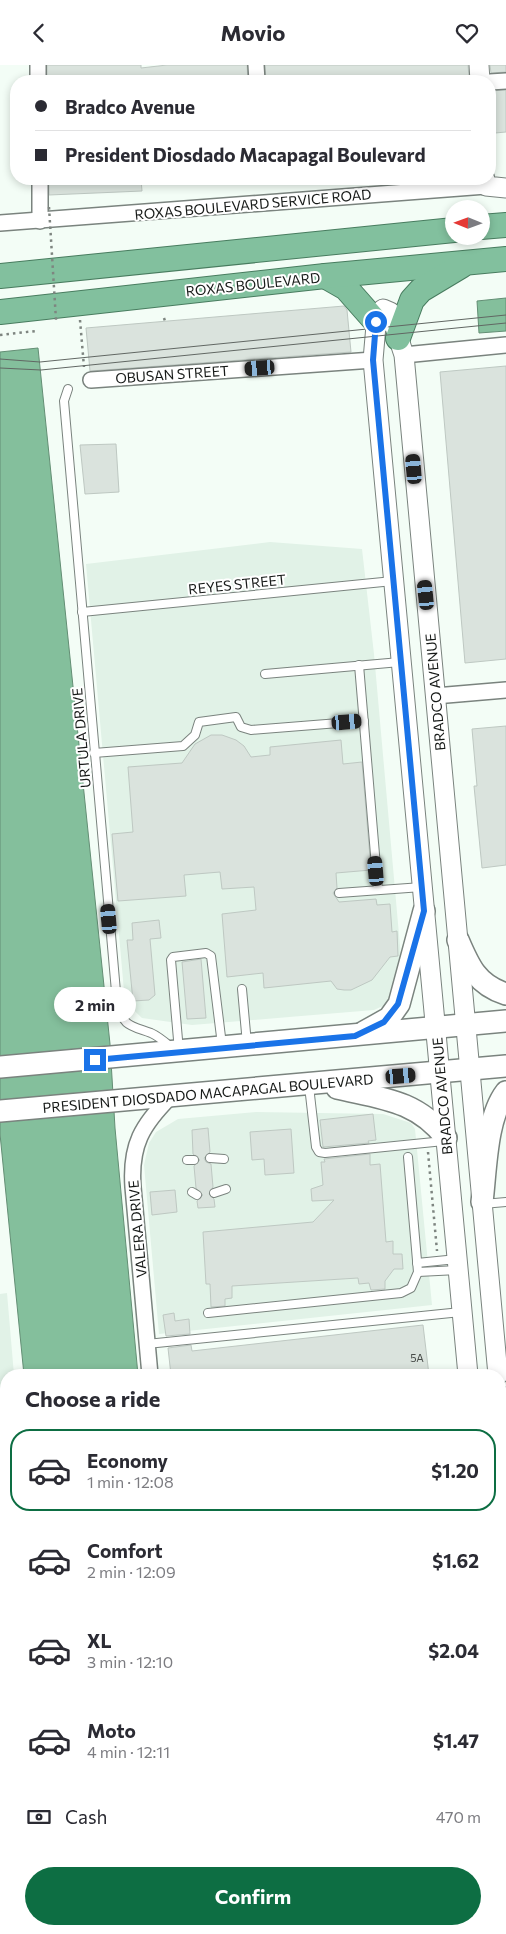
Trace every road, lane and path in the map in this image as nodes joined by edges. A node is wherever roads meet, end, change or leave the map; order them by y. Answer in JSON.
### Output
{"nodes":[{"id":1,"x":40,"y":185,"type":"edge"},
{"id":2,"x":451,"y":185,"type":"edge"},
{"id":3,"x":49,"y":207,"type":"dead end"},
{"id":4,"x":40,"y":221,"type":"junction"},
{"id":5,"x":0,"y":223,"type":"edge"},
{"id":6,"x":506,"y":225,"type":"edge"},
{"id":7,"x":490,"y":226,"type":"edge"},
{"id":8,"x":445,"y":231,"type":"edge"},
{"id":9,"x":506,"y":259,"type":"edge"},
{"id":10,"x":466,"y":263,"type":"junction"},
{"id":11,"x":0,"y":276,"type":"edge"},
{"id":12,"x":325,"y":276,"type":"junction"},
{"id":13,"x":0,"y":312,"type":"edge"},
{"id":14,"x":56,"y":319,"type":"dead end"},
{"id":15,"x":376,"y":322,"type":"junction"},
{"id":16,"x":36,"y":331,"type":"dead end"},
{"id":17,"x":0,"y":335,"type":"edge"},
{"id":18,"x":506,"y":345,"type":"edge"},
{"id":19,"x":401,"y":346,"type":"junction"},
{"id":20,"x":373,"y":360,"type":"junction"},
{"id":21,"x":91,"y":380,"type":"dead end"},
{"id":22,"x":68,"y":389,"type":"dead end"},
{"id":23,"x":393,"y":581,"type":"junction"},
{"id":24,"x":82,"y":612,"type":"junction"},
{"id":25,"x":401,"y":662,"type":"junction"},
{"id":26,"x":359,"y":665,"type":"junction"},
{"id":27,"x":266,"y":673,"type":"dead end"},
{"id":28,"x":506,"y":689,"type":"edge"},
{"id":29,"x":435,"y":696,"type":"junction"},
{"id":30,"x":364,"y":721,"type":"junction"},
{"id":31,"x":94,"y":753,"type":"junction"},
{"id":32,"x":420,"y":859,"type":"junction"},
{"id":33,"x":451,"y":872,"type":"junction"},
{"id":34,"x":422,"y":887,"type":"junction"},
{"id":35,"x":378,"y":890,"type":"junction"},
{"id":36,"x":339,"y":893,"type":"dead end"},
{"id":37,"x":424,"y":911,"type":"junction"},
{"id":38,"x":458,"y":940,"type":"junction"},
{"id":39,"x":242,"y":989,"type":"dead end"},
{"id":40,"x":506,"y":993,"type":"edge"},
{"id":41,"x":506,"y":1021,"type":"edge"},
{"id":42,"x":466,"y":1025,"type":"junction"},
{"id":43,"x":436,"y":1029,"type":"junction"},
{"id":44,"x":355,"y":1036,"type":"junction"},
{"id":45,"x":247,"y":1046,"type":"junction"},
{"id":46,"x":222,"y":1049,"type":"junction"},
{"id":47,"x":179,"y":1053,"type":"junction"},
{"id":48,"x":506,"y":1066,"type":"edge"},
{"id":49,"x":0,"y":1067,"type":"edge"},
{"id":50,"x":470,"y":1070,"type":"junction"},
{"id":51,"x":440,"y":1073,"type":"junction"},
{"id":52,"x":313,"y":1083,"type":"junction"},
{"id":53,"x":506,"y":1092,"type":"edge"},
{"id":54,"x":172,"y":1096,"type":"junction"},
{"id":55,"x":0,"y":1111,"type":"edge"},
{"id":56,"x":440,"y":1141,"type":"junction"},
{"id":57,"x":408,"y":1157,"type":"dead end"},
{"id":58,"x":210,"y":1159,"type":"dead end"},
{"id":59,"x":224,"y":1159,"type":"dead end"},
{"id":60,"x":226,"y":1189,"type":"dead end"},
{"id":61,"x":214,"y":1193,"type":"dead end"},
{"id":62,"x":506,"y":1202,"type":"edge"},
{"id":63,"x":482,"y":1203,"type":"junction"},
{"id":64,"x":438,"y":1261,"type":"junction"},
{"id":65,"x":418,"y":1263,"type":"junction"},
{"id":66,"x":458,"y":1264,"type":"junction"},
{"id":67,"x":418,"y":1273,"type":"junction"},
{"id":68,"x":462,"y":1311,"type":"junction"},
{"id":69,"x":208,"y":1313,"type":"dead end"},
{"id":70,"x":147,"y":1343,"type":"junction"},
{"id":71,"x":468,"y":1368,"type":"edge"},
{"id":72,"x":149,"y":1369,"type":"edge"},
{"id":73,"x":497,"y":1369,"type":"edge"}],
"edges":[{"from":1,"to":4,"type":"street"},
{"from":2,"to":4,"type":"street","name":"ROXAS BOULEVARD SERVICE ROAD"},
{"from":3,"to":14,"type":"path","bridge":true},
{"from":4,"to":5,"type":"street","name":"ROXAS BOULEVARD SERVICE ROAD"},
{"from":6,"to":7,"type":"highway"},
{"from":8,"to":11,"type":"highway"},
{"from":9,"to":10,"type":"highway","name":"ROXAS BOULEVARD"},
{"from":10,"to":12,"type":"highway","name":"ROXAS BOULEVARD"},
{"from":10,"to":19,"type":"highway"},
{"from":12,"to":13,"type":"highway","name":"ROXAS BOULEVARD"},
{"from":12,"to":15,"type":"highway"},
{"from":15,"to":19,"type":"street","name":"BRADCO AVENUE"},
{"from":15,"to":20,"type":"street","name":"BRADCO AVENUE"},
{"from":16,"to":17,"type":"path"},
{"from":18,"to":19,"type":"street"},
{"from":19,"to":29,"type":"street","name":"BRADCO AVENUE"},
{"from":20,"to":21,"type":"street","name":"OBUSAN STREET"},
{"from":20,"to":23,"type":"street","name":"BRADCO AVENUE"},
{"from":22,"to":24,"type":"lane","name":"URTULA DRIVE"},
{"from":23,"to":24,"type":"lane","name":"REYES STREET"},
{"from":23,"to":25,"type":"street","name":"BRADCO AVENUE"},
{"from":24,"to":31,"type":"lane","name":"URTULA DRIVE"},
{"from":25,"to":26,"type":"lane"},
{"from":25,"to":32,"type":"street","name":"BRADCO AVENUE"},
{"from":26,"to":27,"type":"lane"},
{"from":26,"to":30,"type":"lane"},
{"from":28,"to":29,"type":"street"},
{"from":29,"to":33,"type":"street","name":"BRADCO AVENUE"},
{"from":30,"to":31,"type":"lane"},
{"from":30,"to":35,"type":"lane"},
{"from":31,"to":47,"type":"lane","name":"URTULA DRIVE"},
{"from":32,"to":33,"type":"street"},
{"from":32,"to":34,"type":"street","name":"BRADCO AVENUE"},
{"from":33,"to":38,"type":"street","name":"BRADCO AVENUE"},
{"from":34,"to":35,"type":"lane"},
{"from":34,"to":37,"type":"street","name":"BRADCO AVENUE"},
{"from":35,"to":36,"type":"lane"},
{"from":37,"to":43,"type":"street","name":"BRADCO AVENUE"},
{"from":37,"to":44,"type":"main road"},
{"from":38,"to":40,"type":"main road"},
{"from":38,"to":42,"type":"street","name":"BRADCO AVENUE"},
{"from":39,"to":45,"type":"lane"},
{"from":41,"to":42,"type":"main road"},
{"from":42,"to":43,"type":"main road"},
{"from":42,"to":50,"type":"street","name":"BRADCO AVENUE"},
{"from":43,"to":44,"type":"main road"},
{"from":43,"to":51,"type":"street","name":"BRADCO AVENUE"},
{"from":44,"to":45,"type":"main road"},
{"from":45,"to":46,"type":"main road"},
{"from":46,"to":47,"type":"main road"},
{"from":46,"to":47,"type":"lane"},
{"from":47,"to":49,"type":"main road"},
{"from":48,"to":50,"type":"main road","name":"PRESIDENT DIOSDADO MACAPAGAL BOULEVARD"},
{"from":50,"to":51,"type":"main road","name":"PRESIDENT DIOSDADO MACAPAGAL BOULEVARD"},
{"from":50,"to":63,"type":"street","name":"BRADCO AVENUE"},
{"from":51,"to":52,"type":"main road","name":"PRESIDENT DIOSDADO MACAPAGAL BOULEVARD"},
{"from":51,"to":56,"type":"street","name":"BRADCO AVENUE"},
{"from":52,"to":54,"type":"main road","name":"PRESIDENT DIOSDADO MACAPAGAL BOULEVARD"},
{"from":52,"to":56,"type":"main road"},
{"from":52,"to":56,"type":"lane"},
{"from":53,"to":63,"type":"main road"},
{"from":54,"to":55,"type":"main road","name":"PRESIDENT DIOSDADO MACAPAGAL BOULEVARD"},
{"from":54,"to":70,"type":"street","name":"VALERA DRIVE"},
{"from":56,"to":64,"type":"path"},
{"from":56,"to":66,"type":"street","name":"BRADCO AVENUE"},
{"from":57,"to":65,"type":"lane"},
{"from":58,"to":59,"type":"lane"},
{"from":60,"to":61,"type":"lane"},
{"from":62,"to":63,"type":"lane"},
{"from":63,"to":73,"type":"street","name":"BRADCO AVENUE"},
{"from":64,"to":65,"type":"lane"},
{"from":64,"to":66,"type":"lane"},
{"from":65,"to":67,"type":"lane"},
{"from":66,"to":67,"type":"lane"},
{"from":66,"to":68,"type":"street","name":"BRADCO AVENUE"},
{"from":67,"to":69,"type":"lane"},
{"from":68,"to":70,"type":"lane"},
{"from":68,"to":71,"type":"street","name":"BRADCO AVENUE"},
{"from":70,"to":72,"type":"street","name":"VALERA DRIVE"}]}
